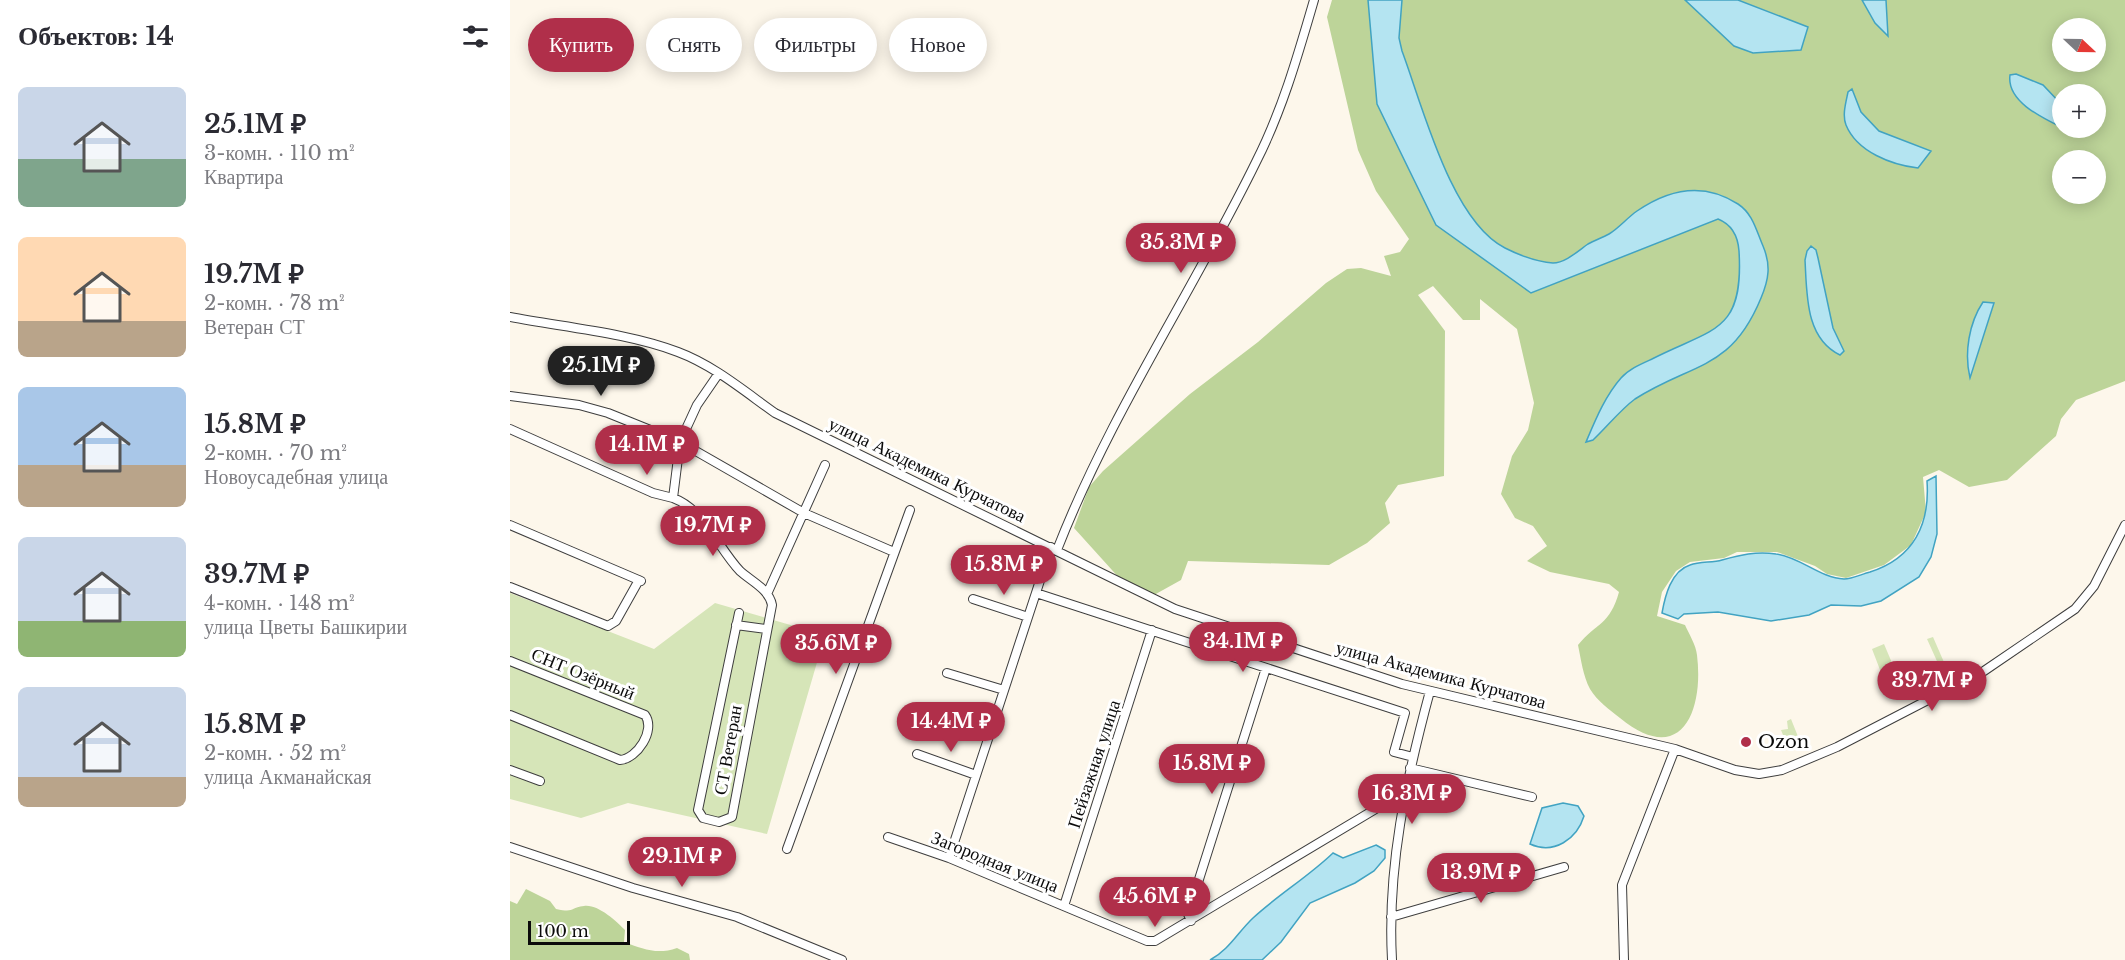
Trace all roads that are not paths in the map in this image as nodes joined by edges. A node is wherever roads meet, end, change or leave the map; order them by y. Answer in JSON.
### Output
{"nodes":[{"id":1,"x":1314,"y":0,"type":"edge"},
{"id":2,"x":510,"y":317,"type":"edge"},
{"id":3,"x":719,"y":373,"type":"junction"},
{"id":4,"x":510,"y":396,"type":"edge"},
{"id":5,"x":510,"y":429,"type":"edge"},
{"id":6,"x":680,"y":442,"type":"junction"},
{"id":7,"x":825,"y":465,"type":"dead end"},
{"id":8,"x":674,"y":498,"type":"junction"},
{"id":9,"x":910,"y":510,"type":"dead end"},
{"id":10,"x":804,"y":513,"type":"junction"},
{"id":11,"x":510,"y":525,"type":"edge"},
{"id":12,"x":2125,"y":525,"type":"edge"},
{"id":13,"x":1054,"y":549,"type":"junction"},
{"id":14,"x":894,"y":552,"type":"junction"},
{"id":15,"x":510,"y":587,"type":"edge"},
{"id":16,"x":1036,"y":593,"type":"junction"},
{"id":17,"x":767,"y":594,"type":"junction"},
{"id":18,"x":973,"y":599,"type":"dead end"},
{"id":19,"x":739,"y":613,"type":"dead end"},
{"id":20,"x":1028,"y":617,"type":"junction"},
{"id":21,"x":736,"y":625,"type":"junction"},
{"id":22,"x":766,"y":629,"type":"junction"},
{"id":23,"x":1152,"y":630,"type":"junction"},
{"id":24,"x":510,"y":661,"type":"edge"},
{"id":25,"x":1266,"y":668,"type":"junction"},
{"id":26,"x":947,"y":673,"type":"dead end"},
{"id":27,"x":1004,"y":690,"type":"junction"},
{"id":28,"x":1430,"y":691,"type":"junction"},
{"id":29,"x":510,"y":715,"type":"edge"},
{"id":30,"x":1675,"y":749,"type":"junction"},
{"id":31,"x":917,"y":754,"type":"dead end"},
{"id":32,"x":1413,"y":757,"type":"junction"},
{"id":33,"x":1410,"y":768,"type":"junction"},
{"id":34,"x":510,"y":770,"type":"edge"},
{"id":35,"x":976,"y":775,"type":"junction"},
{"id":36,"x":540,"y":781,"type":"dead end"},
{"id":37,"x":1404,"y":792,"type":"junction"},
{"id":38,"x":1532,"y":797,"type":"dead end"},
{"id":39,"x":888,"y":837,"type":"dead end"},
{"id":40,"x":510,"y":847,"type":"edge"},
{"id":41,"x":787,"y":849,"type":"dead end"},
{"id":42,"x":949,"y":858,"type":"junction"},
{"id":43,"x":1564,"y":867,"type":"dead end"},
{"id":44,"x":1064,"y":906,"type":"junction"},
{"id":45,"x":1391,"y":917,"type":"junction"},
{"id":46,"x":1191,"y":921,"type":"junction"},
{"id":47,"x":842,"y":960,"type":"edge"},
{"id":48,"x":1392,"y":960,"type":"edge"},
{"id":49,"x":1624,"y":960,"type":"edge"}],
"edges":[{"from":1,"to":13,"type":"street"},
{"from":2,"to":3,"type":"street","name":"улица Академика Курчатова"},
{"from":3,"to":6,"type":"street"},
{"from":3,"to":13,"type":"street","name":"улица Академика Курчатова"},
{"from":4,"to":6,"type":"street"},
{"from":5,"to":8,"type":"street"},
{"from":6,"to":8,"type":"street"},
{"from":6,"to":10,"type":"street"},
{"from":7,"to":10,"type":"street"},
{"from":8,"to":17,"type":"street"},
{"from":9,"to":14,"type":"street"},
{"from":10,"to":14,"type":"street"},
{"from":10,"to":17,"type":"street"},
{"from":11,"to":15,"type":"street"},
{"from":12,"to":30,"type":"street","name":"улица Академика Курчатова"},
{"from":13,"to":16,"type":"street"},
{"from":13,"to":28,"type":"street","name":"улица Академика Курчатова"},
{"from":14,"to":41,"type":"street"},
{"from":16,"to":20,"type":"street"},
{"from":16,"to":23,"type":"street"},
{"from":17,"to":22,"type":"street","name":"СТ Ветеран"},
{"from":18,"to":20,"type":"street"},
{"from":19,"to":21,"type":"street","name":"СТ Ветеран"},
{"from":20,"to":27,"type":"street"},
{"from":21,"to":22,"type":"street"},
{"from":21,"to":22,"type":"street","name":"СТ Ветеран"},
{"from":23,"to":25,"type":"street"},
{"from":23,"to":44,"type":"street","name":"Пейзажная улица"},
{"from":24,"to":29,"type":"street","name":"СНТ Озёрный"},
{"from":25,"to":32,"type":"street"},
{"from":25,"to":46,"type":"street"},
{"from":26,"to":27,"type":"street"},
{"from":27,"to":35,"type":"street"},
{"from":28,"to":30,"type":"street","name":"улица Академика Курчатова"},
{"from":28,"to":32,"type":"street"},
{"from":30,"to":49,"type":"street"},
{"from":31,"to":35,"type":"street"},
{"from":32,"to":33,"type":"street"},
{"from":33,"to":37,"type":"street"},
{"from":33,"to":38,"type":"street"},
{"from":34,"to":36,"type":"street"},
{"from":35,"to":42,"type":"street"},
{"from":37,"to":45,"type":"street"},
{"from":37,"to":46,"type":"street","name":"Загородная улица"},
{"from":39,"to":42,"type":"street","name":"Загородная улица"},
{"from":40,"to":47,"type":"street"},
{"from":42,"to":44,"type":"street","name":"Загородная улица"},
{"from":43,"to":45,"type":"street"},
{"from":44,"to":46,"type":"street","name":"Загородная улица"},
{"from":45,"to":48,"type":"street"}]}
